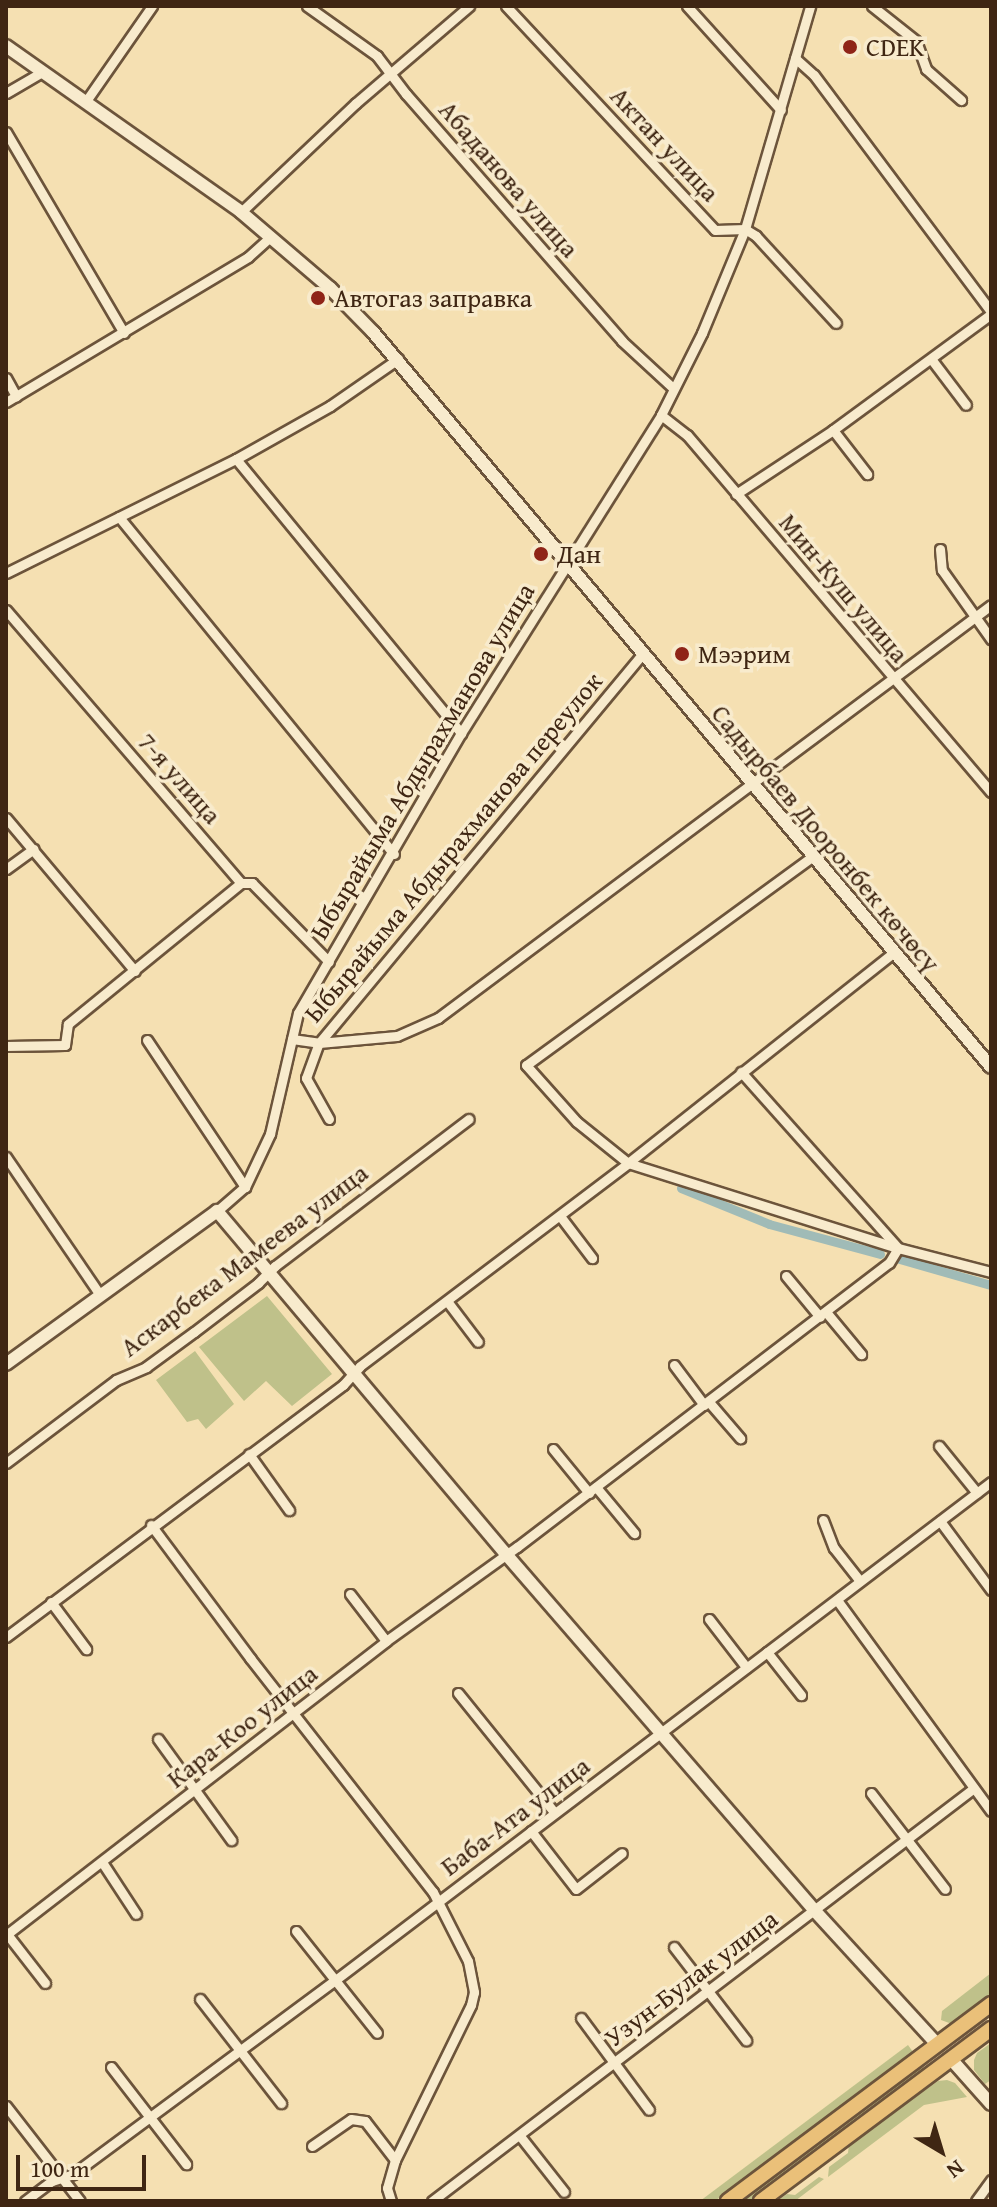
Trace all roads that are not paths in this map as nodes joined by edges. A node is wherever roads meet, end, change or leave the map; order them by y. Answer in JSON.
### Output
{"nodes":[{"id":1,"x":152,"y":6,"type":"edge"},
{"id":2,"x":307,"y":6,"type":"edge"},
{"id":3,"x":469,"y":6,"type":"edge"},
{"id":4,"x":506,"y":6,"type":"edge"},
{"id":5,"x":687,"y":6,"type":"edge"},
{"id":6,"x":810,"y":6,"type":"edge"},
{"id":7,"x":872,"y":6,"type":"edge"},
{"id":8,"x":6,"y":46,"type":"edge"},
{"id":9,"x":795,"y":58,"type":"junction"},
{"id":10,"x":42,"y":72,"type":"junction"},
{"id":11,"x":392,"y":73,"type":"junction"},
{"id":12,"x":6,"y":93,"type":"edge"},
{"id":13,"x":961,"y":100,"type":"dead end"},
{"id":14,"x":86,"y":101,"type":"junction"},
{"id":15,"x":781,"y":110,"type":"junction"},
{"id":16,"x":6,"y":132,"type":"edge"},
{"id":17,"x":241,"y":212,"type":"junction"},
{"id":18,"x":745,"y":229,"type":"junction"},
{"id":19,"x":271,"y":236,"type":"junction"},
{"id":20,"x":991,"y":313,"type":"edge"},
{"id":21,"x":836,"y":323,"type":"dead end"},
{"id":22,"x":124,"y":333,"type":"junction"},
{"id":23,"x":398,"y":359,"type":"junction"},
{"id":24,"x":932,"y":360,"type":"junction"},
{"id":25,"x":6,"y":378,"type":"edge"},
{"id":26,"x":673,"y":388,"type":"junction"},
{"id":27,"x":16,"y":396,"type":"junction"},
{"id":28,"x":6,"y":402,"type":"edge"},
{"id":29,"x":966,"y":405,"type":"dead end"},
{"id":30,"x":661,"y":415,"type":"junction"},
{"id":31,"x":833,"y":430,"type":"junction"},
{"id":32,"x":236,"y":459,"type":"junction"},
{"id":33,"x":867,"y":474,"type":"dead end"},
{"id":34,"x":736,"y":494,"type":"junction"},
{"id":35,"x":119,"y":517,"type":"junction"},
{"id":36,"x":940,"y":549,"type":"dead end"},
{"id":37,"x":566,"y":561,"type":"junction"},
{"id":38,"x":6,"y":573,"type":"edge"},
{"id":39,"x":991,"y":605,"type":"edge"},
{"id":40,"x":6,"y":610,"type":"edge"},
{"id":41,"x":974,"y":617,"type":"junction"},
{"id":42,"x":991,"y":639,"type":"edge"},
{"id":43,"x":644,"y":652,"type":"junction"},
{"id":44,"x":893,"y":680,"type":"junction"},
{"id":45,"x":461,"y":733,"type":"junction"},
{"id":46,"x":752,"y":785,"type":"junction"},
{"id":47,"x":991,"y":792,"type":"edge"},
{"id":48,"x":6,"y":818,"type":"edge"},
{"id":49,"x":34,"y":849,"type":"junction"},
{"id":50,"x":394,"y":854,"type":"junction"},
{"id":51,"x":813,"y":856,"type":"junction"},
{"id":52,"x":6,"y":869,"type":"edge"},
{"id":53,"x":241,"y":883,"type":"junction"},
{"id":54,"x":893,"y":953,"type":"junction"},
{"id":55,"x":329,"y":962,"type":"junction"},
{"id":56,"x":135,"y":971,"type":"junction"},
{"id":57,"x":292,"y":1039,"type":"junction"},
{"id":58,"x":147,"y":1040,"type":"dead end"},
{"id":59,"x":319,"y":1043,"type":"junction"},
{"id":60,"x":6,"y":1046,"type":"edge"},
{"id":61,"x":991,"y":1067,"type":"edge"},
{"id":62,"x":741,"y":1072,"type":"junction"},
{"id":63,"x":329,"y":1119,"type":"dead end"},
{"id":64,"x":469,"y":1119,"type":"dead end"},
{"id":65,"x":6,"y":1157,"type":"edge"},
{"id":66,"x":628,"y":1163,"type":"junction"},
{"id":67,"x":245,"y":1187,"type":"junction"},
{"id":68,"x":217,"y":1211,"type":"junction"},
{"id":69,"x":560,"y":1216,"type":"junction"},
{"id":70,"x":898,"y":1248,"type":"junction"},
{"id":71,"x":592,"y":1258,"type":"dead end"},
{"id":72,"x":991,"y":1272,"type":"edge"},
{"id":73,"x":267,"y":1274,"type":"junction"},
{"id":74,"x":786,"y":1276,"type":"dead end"},
{"id":75,"x":100,"y":1295,"type":"junction"},
{"id":76,"x":447,"y":1301,"type":"junction"},
{"id":77,"x":823,"y":1314,"type":"junction"},
{"id":78,"x":478,"y":1342,"type":"dead end"},
{"id":79,"x":861,"y":1354,"type":"dead end"},
{"id":80,"x":6,"y":1364,"type":"edge"},
{"id":81,"x":674,"y":1365,"type":"dead end"},
{"id":82,"x":352,"y":1375,"type":"junction"},
{"id":83,"x":707,"y":1403,"type":"junction"},
{"id":84,"x":740,"y":1438,"type":"dead end"},
{"id":85,"x":939,"y":1446,"type":"dead end"},
{"id":86,"x":553,"y":1449,"type":"dead end"},
{"id":87,"x":249,"y":1454,"type":"junction"},
{"id":88,"x":6,"y":1463,"type":"edge"},
{"id":89,"x":991,"y":1482,"type":"edge"},
{"id":90,"x":592,"y":1490,"type":"junction"},
{"id":91,"x":977,"y":1493,"type":"junction"},
{"id":92,"x":289,"y":1510,"type":"dead end"},
{"id":93,"x":823,"y":1520,"type":"dead end"},
{"id":94,"x":940,"y":1521,"type":"junction"},
{"id":95,"x":151,"y":1525,"type":"junction"},
{"id":96,"x":634,"y":1533,"type":"dead end"},
{"id":97,"x":505,"y":1553,"type":"junction"},
{"id":98,"x":860,"y":1581,"type":"junction"},
{"id":99,"x":991,"y":1590,"type":"edge"},
{"id":100,"x":350,"y":1594,"type":"dead end"},
{"id":101,"x":837,"y":1600,"type":"junction"},
{"id":102,"x":51,"y":1602,"type":"junction"},
{"id":103,"x":709,"y":1619,"type":"dead end"},
{"id":104,"x":6,"y":1637,"type":"edge"},
{"id":105,"x":386,"y":1641,"type":"junction"},
{"id":106,"x":86,"y":1649,"type":"dead end"},
{"id":107,"x":767,"y":1652,"type":"junction"},
{"id":108,"x":746,"y":1667,"type":"junction"},
{"id":109,"x":458,"y":1693,"type":"dead end"},
{"id":110,"x":801,"y":1695,"type":"dead end"},
{"id":111,"x":296,"y":1713,"type":"junction"},
{"id":112,"x":663,"y":1731,"type":"junction"},
{"id":113,"x":158,"y":1739,"type":"dead end"},
{"id":114,"x":974,"y":1788,"type":"junction"},
{"id":115,"x":195,"y":1789,"type":"junction"},
{"id":116,"x":871,"y":1793,"type":"dead end"},
{"id":117,"x":991,"y":1811,"type":"edge"},
{"id":118,"x":555,"y":1813,"type":"junction"},
{"id":119,"x":531,"y":1831,"type":"junction"},
{"id":120,"x":907,"y":1839,"type":"junction"},
{"id":121,"x":231,"y":1840,"type":"dead end"},
{"id":122,"x":622,"y":1853,"type":"dead end"},
{"id":123,"x":102,"y":1862,"type":"junction"},
{"id":124,"x":945,"y":1889,"type":"dead end"},
{"id":125,"x":438,"y":1902,"type":"junction"},
{"id":126,"x":815,"y":1911,"type":"junction"},
{"id":127,"x":136,"y":1914,"type":"dead end"},
{"id":128,"x":296,"y":1931,"type":"dead end"},
{"id":129,"x":7,"y":1934,"type":"edge"},
{"id":130,"x":674,"y":1947,"type":"dead end"},
{"id":131,"x":334,"y":1981,"type":"junction"},
{"id":132,"x":45,"y":1983,"type":"dead end"},
{"id":133,"x":707,"y":1989,"type":"junction"},
{"id":134,"x":200,"y":1999,"type":"dead end"},
{"id":135,"x":991,"y":2004,"type":"edge"},
{"id":136,"x":581,"y":2018,"type":"dead end"},
{"id":137,"x":991,"y":2029,"type":"edge"},
{"id":138,"x":377,"y":2033,"type":"dead end"},
{"id":139,"x":746,"y":2040,"type":"dead end"},
{"id":140,"x":937,"y":2044,"type":"junction"},
{"id":141,"x":241,"y":2051,"type":"junction"},
{"id":142,"x":951,"y":2059,"type":"junction"},
{"id":143,"x":615,"y":2062,"type":"junction"},
{"id":144,"x":111,"y":2067,"type":"dead end"},
{"id":145,"x":281,"y":2103,"type":"dead end"},
{"id":146,"x":991,"y":2104,"type":"edge"},
{"id":147,"x":6,"y":2106,"type":"edge"},
{"id":148,"x":649,"y":2110,"type":"dead end"},
{"id":149,"x":149,"y":2118,"type":"junction"},
{"id":150,"x":520,"y":2136,"type":"junction"},
{"id":151,"x":312,"y":2146,"type":"dead end"},
{"id":152,"x":395,"y":2160,"type":"junction"},
{"id":153,"x":186,"y":2164,"type":"dead end"},
{"id":154,"x":63,"y":2179,"type":"junction"},
{"id":155,"x":991,"y":2180,"type":"edge"},
{"id":156,"x":564,"y":2192,"type":"dead end"},
{"id":157,"x":25,"y":2201,"type":"edge"},
{"id":158,"x":80,"y":2201,"type":"edge"},
{"id":159,"x":391,"y":2201,"type":"edge"},
{"id":160,"x":432,"y":2201,"type":"edge"},
{"id":161,"x":728,"y":2201,"type":"edge"},
{"id":162,"x":761,"y":2201,"type":"edge"},
{"id":163,"x":976,"y":2201,"type":"edge"}],
"edges":[{"from":1,"to":14,"type":"street"},
{"from":2,"to":11,"type":"street","name":"Абаданова улица"},
{"from":3,"to":11,"type":"street"},
{"from":4,"to":18,"type":"street","name":"Актан улица"},
{"from":5,"to":15,"type":"street"},
{"from":6,"to":9,"type":"street","name":"Ыбырайыма Абдырахманова улица"},
{"from":7,"to":13,"type":"street"},
{"from":8,"to":10,"type":"main road","name":"Садырбаев Дооронбек көчөсү"},
{"from":9,"to":15,"type":"street","name":"Ыбырайыма Абдырахманова улица"},
{"from":9,"to":20,"type":"street"},
{"from":10,"to":12,"type":"street"},
{"from":10,"to":14,"type":"main road","name":"Садырбаев Дооронбек көчөсү"},
{"from":11,"to":17,"type":"street"},
{"from":11,"to":26,"type":"street","name":"Абаданова улица"},
{"from":14,"to":17,"type":"main road","name":"Садырбаев Дооронбек көчөсү"},
{"from":15,"to":18,"type":"street","name":"Ыбырайыма Абдырахманова улица"},
{"from":16,"to":22,"type":"street"},
{"from":17,"to":19,"type":"main road","name":"Садырбаев Дооронбек көчөсү"},
{"from":18,"to":21,"type":"street"},
{"from":18,"to":26,"type":"street","name":"Ыбырайыма Абдырахманова улица"},
{"from":19,"to":22,"type":"street"},
{"from":19,"to":23,"type":"main road","name":"Садырбаев Дооронбек көчөсү"},
{"from":20,"to":24,"type":"street"},
{"from":22,"to":27,"type":"street"},
{"from":23,"to":32,"type":"street"},
{"from":23,"to":37,"type":"main road","name":"Садырбаев Дооронбек көчөсү"},
{"from":24,"to":29,"type":"street"},
{"from":24,"to":31,"type":"street"},
{"from":25,"to":27,"type":"street"},
{"from":26,"to":30,"type":"street","name":"Ыбырайыма Абдырахманова улица"},
{"from":27,"to":28,"type":"street"},
{"from":30,"to":34,"type":"street","name":"Мин-Куш улица"},
{"from":30,"to":37,"type":"street","name":"Ыбырайыма Абдырахманова улица"},
{"from":31,"to":33,"type":"street"},
{"from":31,"to":34,"type":"street"},
{"from":32,"to":35,"type":"street"},
{"from":32,"to":45,"type":"street"},
{"from":34,"to":44,"type":"street","name":"Мин-Куш улица"},
{"from":35,"to":38,"type":"street"},
{"from":35,"to":50,"type":"street"},
{"from":36,"to":41,"type":"street"},
{"from":37,"to":43,"type":"main road","name":"Садырбаев Дооронбек көчөсү"},
{"from":37,"to":45,"type":"street","name":"Ыбырайыма Абдырахманова улица"},
{"from":39,"to":41,"type":"street"},
{"from":40,"to":53,"type":"street","name":"7-я улица"},
{"from":41,"to":42,"type":"street"},
{"from":41,"to":44,"type":"street"},
{"from":43,"to":46,"type":"main road","name":"Садырбаев Дооронбек көчөсү"},
{"from":43,"to":59,"type":"street","name":"Ыбырайыма Абдырахманова переулок"},
{"from":44,"to":46,"type":"street"},
{"from":44,"to":47,"type":"street","name":"Мин-Куш улица"},
{"from":45,"to":50,"type":"street","name":"Ыбырайыма Абдырахманова улица"},
{"from":46,"to":51,"type":"main road","name":"Садырбаев Дооронбек көчөсү"},
{"from":46,"to":59,"type":"street"},
{"from":48,"to":49,"type":"street"},
{"from":49,"to":52,"type":"street"},
{"from":49,"to":56,"type":"street"},
{"from":50,"to":55,"type":"street","name":"Ыбырайыма Абдырахманова улица"},
{"from":51,"to":54,"type":"main road","name":"Садырбаев Дооронбек көчөсү"},
{"from":51,"to":66,"type":"street"},
{"from":53,"to":55,"type":"street","name":"7-я улица"},
{"from":53,"to":56,"type":"street"},
{"from":54,"to":61,"type":"main road","name":"Садырбаев Дооронбек көчөсү"},
{"from":54,"to":62,"type":"street"},
{"from":55,"to":57,"type":"street","name":"Ыбырайыма Абдырахманова улица"},
{"from":56,"to":60,"type":"street"},
{"from":57,"to":59,"type":"street"},
{"from":57,"to":67,"type":"street","name":"Ыбырайыма Абдырахманова улица"},
{"from":58,"to":67,"type":"street"},
{"from":59,"to":63,"type":"street","name":"Ыбырайыма Абдырахманова переулок"},
{"from":62,"to":66,"type":"street"},
{"from":62,"to":70,"type":"street"},
{"from":64,"to":73,"type":"street","name":"Аскарбека Мамеева улица"},
{"from":65,"to":75,"type":"street"},
{"from":66,"to":69,"type":"street"},
{"from":66,"to":70,"type":"street"},
{"from":67,"to":68,"type":"street","name":"Ыбырайыма Абдырахманова улица"},
{"from":68,"to":73,"type":"main road"},
{"from":68,"to":75,"type":"main road","name":"Ыбырайыма Абдырахманова улица"},
{"from":69,"to":71,"type":"street"},
{"from":69,"to":76,"type":"street"},
{"from":70,"to":72,"type":"street"},
{"from":70,"to":77,"type":"street","name":"Кара-Коо улица"},
{"from":73,"to":82,"type":"main road"},
{"from":73,"to":88,"type":"street","name":"Аскарбека Мамеева улица"},
{"from":74,"to":77,"type":"street"},
{"from":75,"to":80,"type":"main road","name":"Ыбырайыма Абдырахманова улица"},
{"from":76,"to":78,"type":"street"},
{"from":76,"to":82,"type":"street"},
{"from":77,"to":79,"type":"street"},
{"from":77,"to":83,"type":"street","name":"Кара-Коо улица"},
{"from":81,"to":83,"type":"street"},
{"from":82,"to":87,"type":"street"},
{"from":82,"to":97,"type":"main road"},
{"from":83,"to":84,"type":"street"},
{"from":83,"to":90,"type":"street","name":"Кара-Коо улица"},
{"from":85,"to":91,"type":"street"},
{"from":86,"to":90,"type":"street"},
{"from":87,"to":92,"type":"street"},
{"from":87,"to":95,"type":"street"},
{"from":89,"to":91,"type":"street","name":"Баба-Ата улица"},
{"from":90,"to":96,"type":"street"},
{"from":90,"to":97,"type":"street","name":"Кара-Коо улица"},
{"from":91,"to":94,"type":"street","name":"Баба-Ата улица"},
{"from":93,"to":98,"type":"street"},
{"from":94,"to":98,"type":"street","name":"Баба-Ата улица"},
{"from":94,"to":99,"type":"street"},
{"from":95,"to":102,"type":"street"},
{"from":95,"to":111,"type":"street"},
{"from":97,"to":105,"type":"street","name":"Кара-Коо улица"},
{"from":97,"to":112,"type":"main road"},
{"from":98,"to":101,"type":"street","name":"Баба-Ата улица"},
{"from":100,"to":105,"type":"street"},
{"from":101,"to":107,"type":"street","name":"Баба-Ата улица"},
{"from":101,"to":114,"type":"street"},
{"from":102,"to":104,"type":"street"},
{"from":102,"to":106,"type":"street"},
{"from":103,"to":108,"type":"street"},
{"from":105,"to":111,"type":"street","name":"Кара-Коо улица"},
{"from":107,"to":108,"type":"street","name":"Баба-Ата улица"},
{"from":107,"to":110,"type":"street"},
{"from":108,"to":112,"type":"street","name":"Баба-Ата улица"},
{"from":109,"to":118,"type":"street"},
{"from":111,"to":115,"type":"street","name":"Кара-Коо улица"},
{"from":111,"to":125,"type":"street"},
{"from":112,"to":118,"type":"street","name":"Баба-Ата улица"},
{"from":112,"to":126,"type":"main road"},
{"from":113,"to":115,"type":"street"},
{"from":114,"to":117,"type":"street"},
{"from":114,"to":120,"type":"street","name":"Узун-Булак улица"},
{"from":115,"to":121,"type":"street"},
{"from":115,"to":123,"type":"street","name":"Кара-Коо улица"},
{"from":116,"to":120,"type":"street"},
{"from":118,"to":119,"type":"street","name":"Баба-Ата улица"},
{"from":119,"to":122,"type":"street"},
{"from":119,"to":125,"type":"street","name":"Баба-Ата улица"},
{"from":120,"to":124,"type":"street"},
{"from":120,"to":126,"type":"street","name":"Узун-Булак улица"},
{"from":123,"to":127,"type":"street"},
{"from":123,"to":129,"type":"street","name":"Кара-Коо улица"},
{"from":125,"to":131,"type":"street","name":"Баба-Ата улица"},
{"from":125,"to":152,"type":"street"},
{"from":126,"to":133,"type":"street","name":"Узун-Булак улица"},
{"from":126,"to":140,"type":"main road"},
{"from":128,"to":131,"type":"street"},
{"from":129,"to":132,"type":"street"},
{"from":130,"to":133,"type":"street"},
{"from":131,"to":138,"type":"street"},
{"from":131,"to":141,"type":"street","name":"Баба-Ата улица"},
{"from":133,"to":139,"type":"street"},
{"from":133,"to":143,"type":"street","name":"Узун-Булак улица"},
{"from":134,"to":141,"type":"street"},
{"from":135,"to":140,"type":"main road"},
{"from":136,"to":143,"type":"street"},
{"from":137,"to":142,"type":"main road"},
{"from":140,"to":142,"type":"main road"},
{"from":140,"to":161,"type":"main road"},
{"from":141,"to":145,"type":"street"},
{"from":141,"to":149,"type":"street","name":"Баба-Ата улица"},
{"from":142,"to":146,"type":"main road"},
{"from":142,"to":162,"type":"main road"},
{"from":143,"to":148,"type":"street"},
{"from":143,"to":150,"type":"street","name":"Узун-Булак улица"},
{"from":144,"to":149,"type":"street"},
{"from":147,"to":154,"type":"street"},
{"from":149,"to":153,"type":"street"},
{"from":149,"to":154,"type":"street","name":"Баба-Ата улица"},
{"from":150,"to":156,"type":"street"},
{"from":150,"to":160,"type":"street","name":"Узун-Булак улица"},
{"from":151,"to":152,"type":"street"},
{"from":152,"to":159,"type":"street"},
{"from":154,"to":157,"type":"street","name":"Баба-Ата улица"},
{"from":154,"to":158,"type":"street"},
{"from":155,"to":163,"type":"street"}]}
